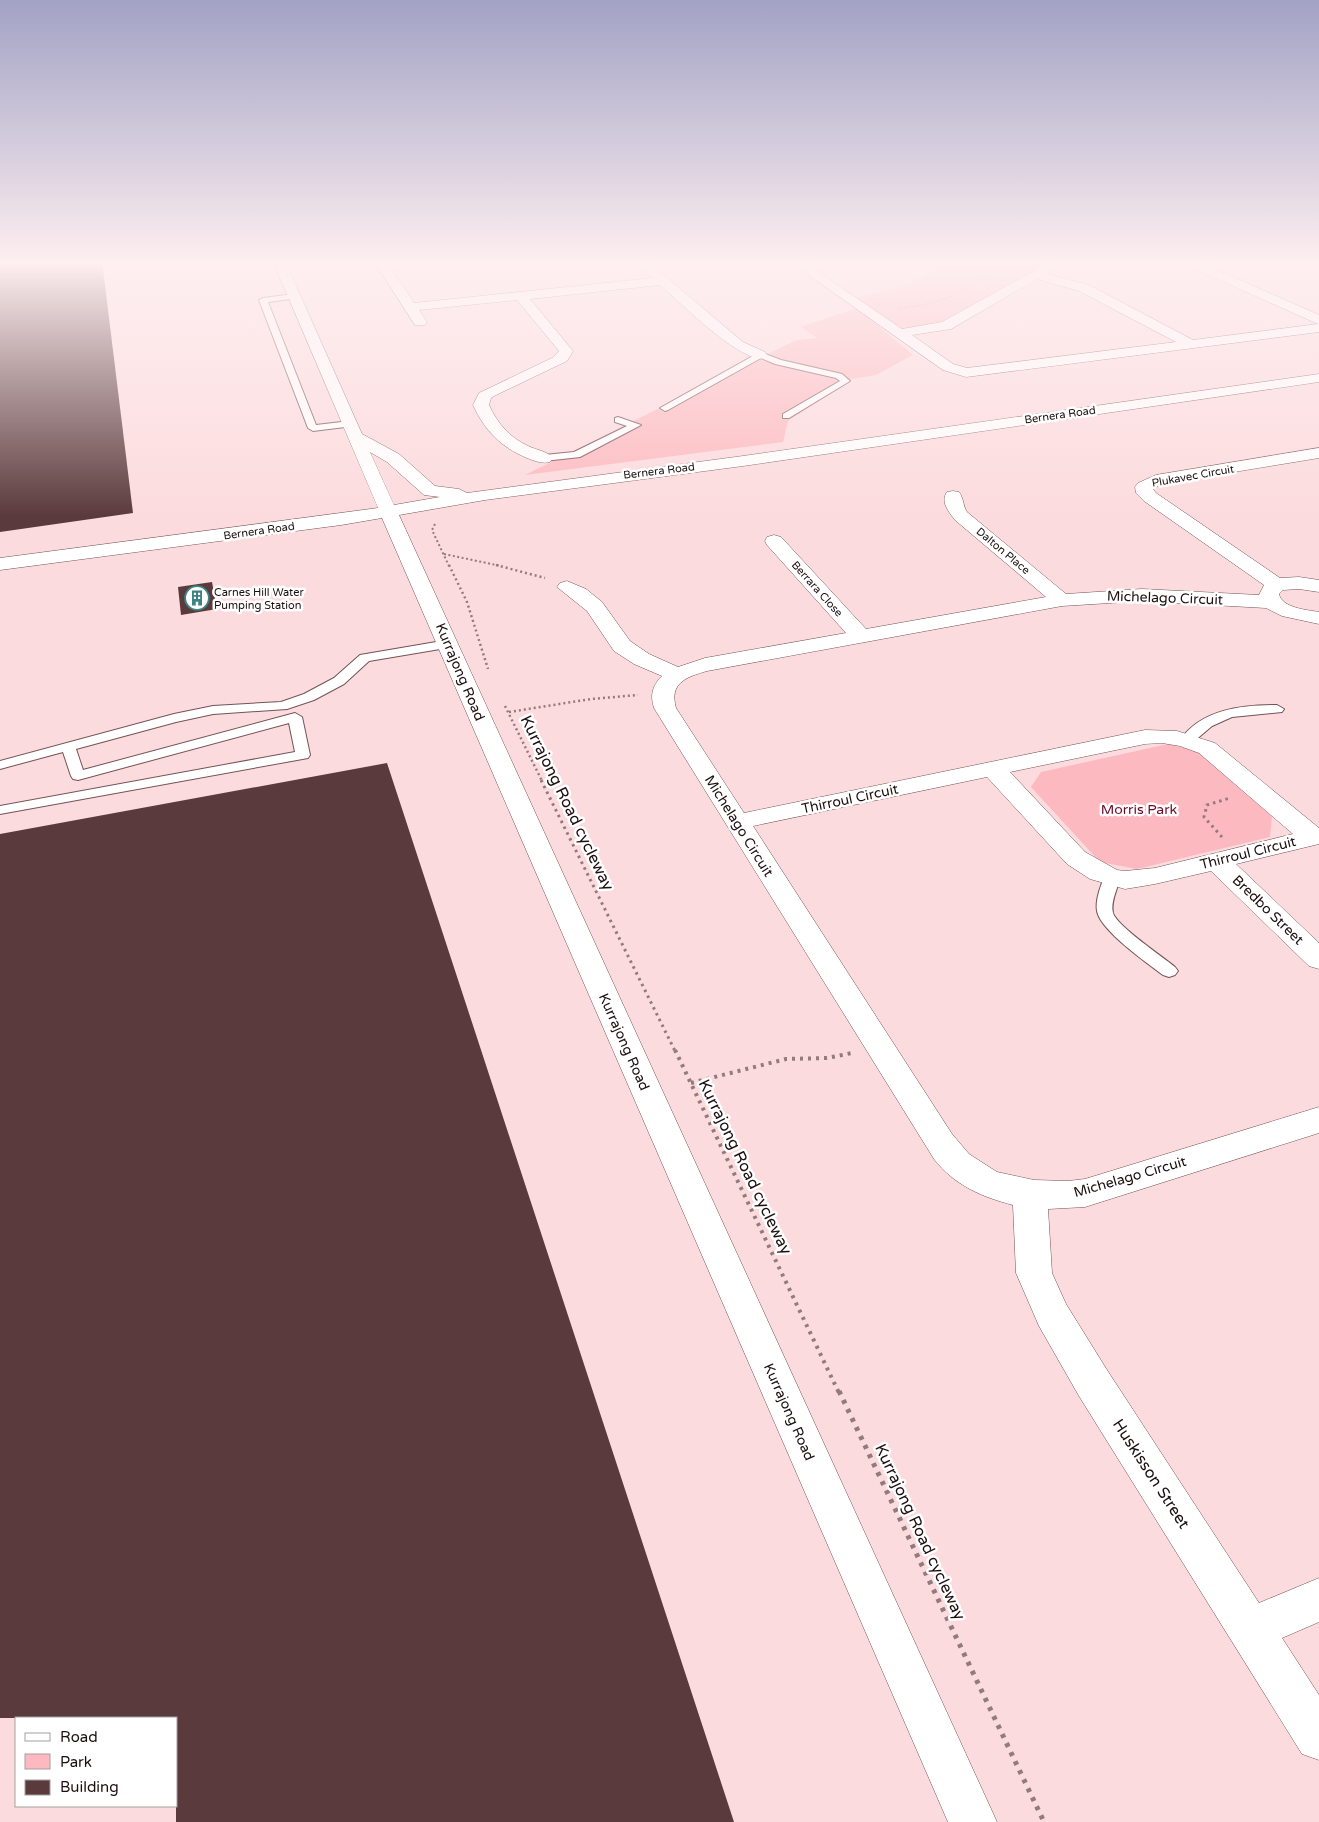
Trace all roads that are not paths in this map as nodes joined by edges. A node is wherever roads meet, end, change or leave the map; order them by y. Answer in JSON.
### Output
{"nodes":[{"id":1,"x":281,"y":346,"type":"edge"},
{"id":2,"x":316,"y":346,"type":"edge"},
{"id":3,"x":562,"y":346,"type":"edge"},
{"id":4,"x":742,"y":346,"type":"edge"},
{"id":5,"x":918,"y":346,"type":"edge"},
{"id":6,"x":1174,"y":346,"type":"edge"},
{"id":7,"x":760,"y":355,"type":"junction"},
{"id":8,"x":1319,"y":378,"type":"edge"},
{"id":9,"x":665,"y":408,"type":"dead end"},
{"id":10,"x":786,"y":416,"type":"dead end"},
{"id":11,"x":618,"y":420,"type":"dead end"},
{"id":12,"x":352,"y":430,"type":"junction"},
{"id":13,"x":1319,"y":453,"type":"edge"},
{"id":14,"x":544,"y":458,"type":"joint"},
{"id":15,"x":485,"y":495,"type":"junction"},
{"id":16,"x":953,"y":496,"type":"dead end"},
{"id":17,"x":389,"y":512,"type":"junction"},
{"id":18,"x":774,"y":541,"type":"dead end"},
{"id":19,"x":0,"y":564,"type":"edge"},
{"id":20,"x":1319,"y":586,"type":"edge"},
{"id":21,"x":567,"y":587,"type":"road end"},
{"id":22,"x":1275,"y":593,"type":"junction"},
{"id":23,"x":1062,"y":600,"type":"junction"},
{"id":24,"x":1319,"y":618,"type":"edge"},
{"id":25,"x":861,"y":636,"type":"junction"},
{"id":26,"x":448,"y":644,"type":"junction"},
{"id":27,"x":670,"y":684,"type":"junction"},
{"id":28,"x":1277,"y":709,"type":"dead end"},
{"id":29,"x":1187,"y":740,"type":"junction"},
{"id":30,"x":68,"y":747,"type":"junction"},
{"id":31,"x":0,"y":765,"type":"edge"},
{"id":32,"x":993,"y":769,"type":"junction"},
{"id":33,"x":0,"y":810,"type":"edge"},
{"id":34,"x":736,"y":822,"type":"junction"},
{"id":35,"x":1315,"y":836,"type":"edge"},
{"id":36,"x":1231,"y":859,"type":"junction"},
{"id":37,"x":1112,"y":878,"type":"junction"},
{"id":38,"x":1319,"y":959,"type":"edge"},
{"id":39,"x":1169,"y":971,"type":"dead end"},
{"id":40,"x":1319,"y":1120,"type":"edge"},
{"id":41,"x":1030,"y":1195,"type":"junction"},
{"id":42,"x":1319,"y":1600,"type":"edge"},
{"id":43,"x":1251,"y":1629,"type":"junction"},
{"id":44,"x":1319,"y":1736,"type":"edge"},
{"id":45,"x":973,"y":1822,"type":"edge"}],
"edges":[{"from":1,"to":12,"type":"lane"},
{"from":2,"to":12,"type":"street","name":"Kurrajong Road"},
{"from":3,"to":14,"type":"street"},
{"from":4,"to":7,"type":"street"},
{"from":5,"to":6,"type":"street"},
{"from":7,"to":9,"type":"lane"},
{"from":7,"to":10,"type":"lane"},
{"from":8,"to":15,"type":"street","name":"Bernera Road"},
{"from":11,"to":14,"type":"lane"},
{"from":12,"to":15,"type":"street"},
{"from":12,"to":17,"type":"street","name":"Kurrajong Road"},
{"from":13,"to":22,"type":"street","name":"Plukavec Circuit"},
{"from":15,"to":17,"type":"street","name":"Bernera Road"},
{"from":16,"to":23,"type":"street","name":"Dalton Place"},
{"from":17,"to":19,"type":"street","name":"Bernera Road"},
{"from":17,"to":26,"type":"street","name":"Kurrajong Road"},
{"from":18,"to":25,"type":"street","name":"Berrara Close"},
{"from":20,"to":22,"type":"street","name":"Michelago Circuit"},
{"from":21,"to":27,"type":"street"},
{"from":22,"to":23,"type":"street","name":"Michelago Circuit"},
{"from":22,"to":24,"type":"street"},
{"from":23,"to":25,"type":"street","name":"Michelago Circuit"},
{"from":25,"to":27,"type":"street","name":"Michelago Circuit"},
{"from":26,"to":30,"type":"lane"},
{"from":26,"to":45,"type":"street","name":"Kurrajong Road"},
{"from":27,"to":34,"type":"street","name":"Michelago Circuit"},
{"from":28,"to":29,"type":"lane"},
{"from":29,"to":32,"type":"street","name":"Thirroul Circuit"},
{"from":29,"to":35,"type":"street","name":"Thirroul Circuit"},
{"from":30,"to":31,"type":"lane"},
{"from":30,"to":33,"type":"lane"},
{"from":32,"to":34,"type":"street","name":"Thirroul Circuit"},
{"from":32,"to":37,"type":"street","name":"Thirroul Circuit"},
{"from":34,"to":41,"type":"street","name":"Michelago Circuit"},
{"from":35,"to":36,"type":"street","name":"Thirroul Circuit"},
{"from":36,"to":37,"type":"street","name":"Thirroul Circuit"},
{"from":36,"to":38,"type":"street","name":"Bredbo Street"},
{"from":37,"to":39,"type":"lane"},
{"from":40,"to":41,"type":"street","name":"Michelago Circuit"},
{"from":41,"to":43,"type":"street","name":"Huskisson Street"},
{"from":42,"to":43,"type":"street"},
{"from":43,"to":44,"type":"street","name":"Huskisson Street"}]}
